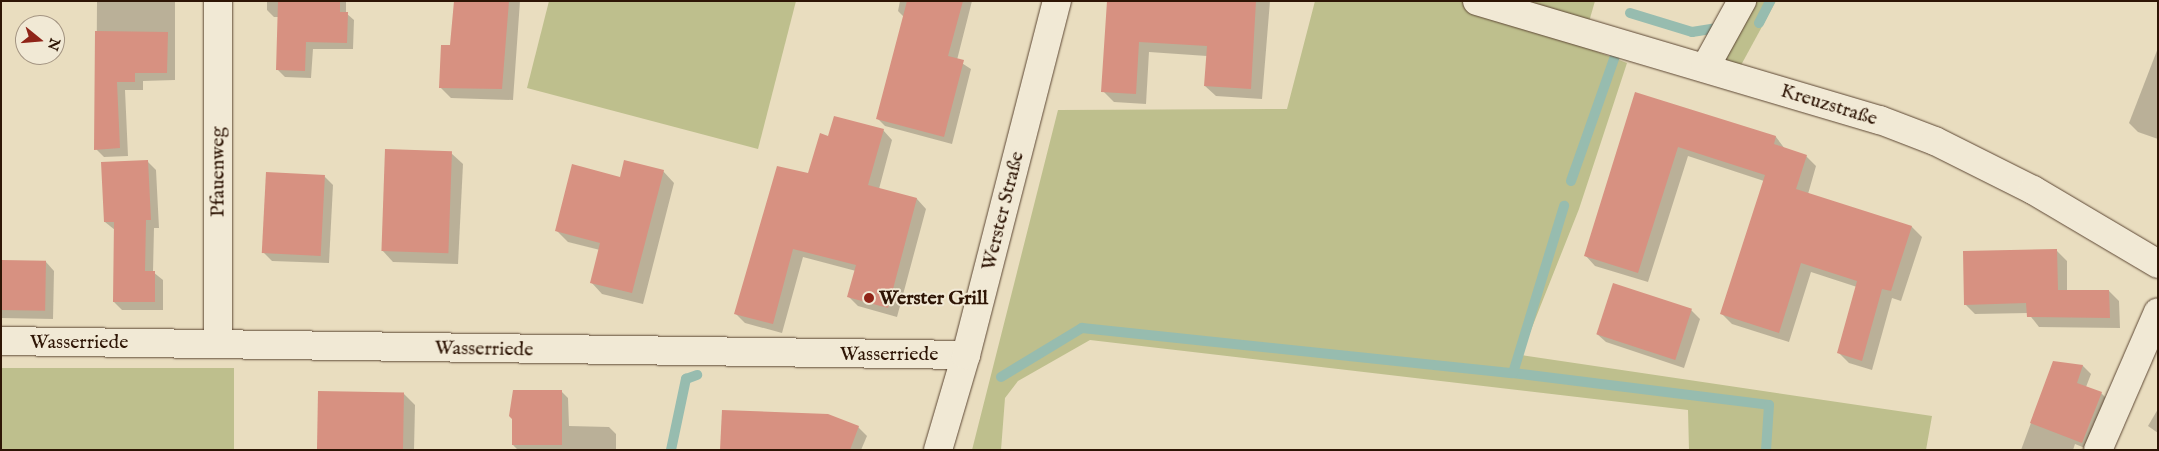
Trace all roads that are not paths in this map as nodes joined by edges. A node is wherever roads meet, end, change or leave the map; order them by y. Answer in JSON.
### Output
{"nodes":[{"id":1,"x":218,"y":1,"type":"edge"},
{"id":2,"x":1057,"y":1,"type":"edge"},
{"id":3,"x":1477,"y":1,"type":"edge"},
{"id":4,"x":1742,"y":1,"type":"edge"},
{"id":5,"x":1705,"y":68,"type":"junction"},
{"id":6,"x":2158,"y":264,"type":"edge"},
{"id":7,"x":2158,"y":312,"type":"edge"},
{"id":8,"x":1,"y":341,"type":"edge"},
{"id":9,"x":218,"y":343,"type":"junction"},
{"id":10,"x":966,"y":356,"type":"junction"},
{"id":11,"x":938,"y":450,"type":"edge"},
{"id":12,"x":2098,"y":450,"type":"edge"}],
"edges":[{"from":1,"to":9,"type":"street","name":"Pfauenweg"},
{"from":2,"to":10,"type":"street","name":"Werster Straße"},
{"from":3,"to":5,"type":"street","name":"Kreuzstraße"},
{"from":4,"to":5,"type":"street"},
{"from":5,"to":6,"type":"street","name":"Kreuzstraße"},
{"from":7,"to":12,"type":"street"},
{"from":8,"to":9,"type":"street","name":"Wasserriede"},
{"from":9,"to":10,"type":"street","name":"Wasserriede"},
{"from":10,"to":11,"type":"street","name":"Werster Straße"}]}
